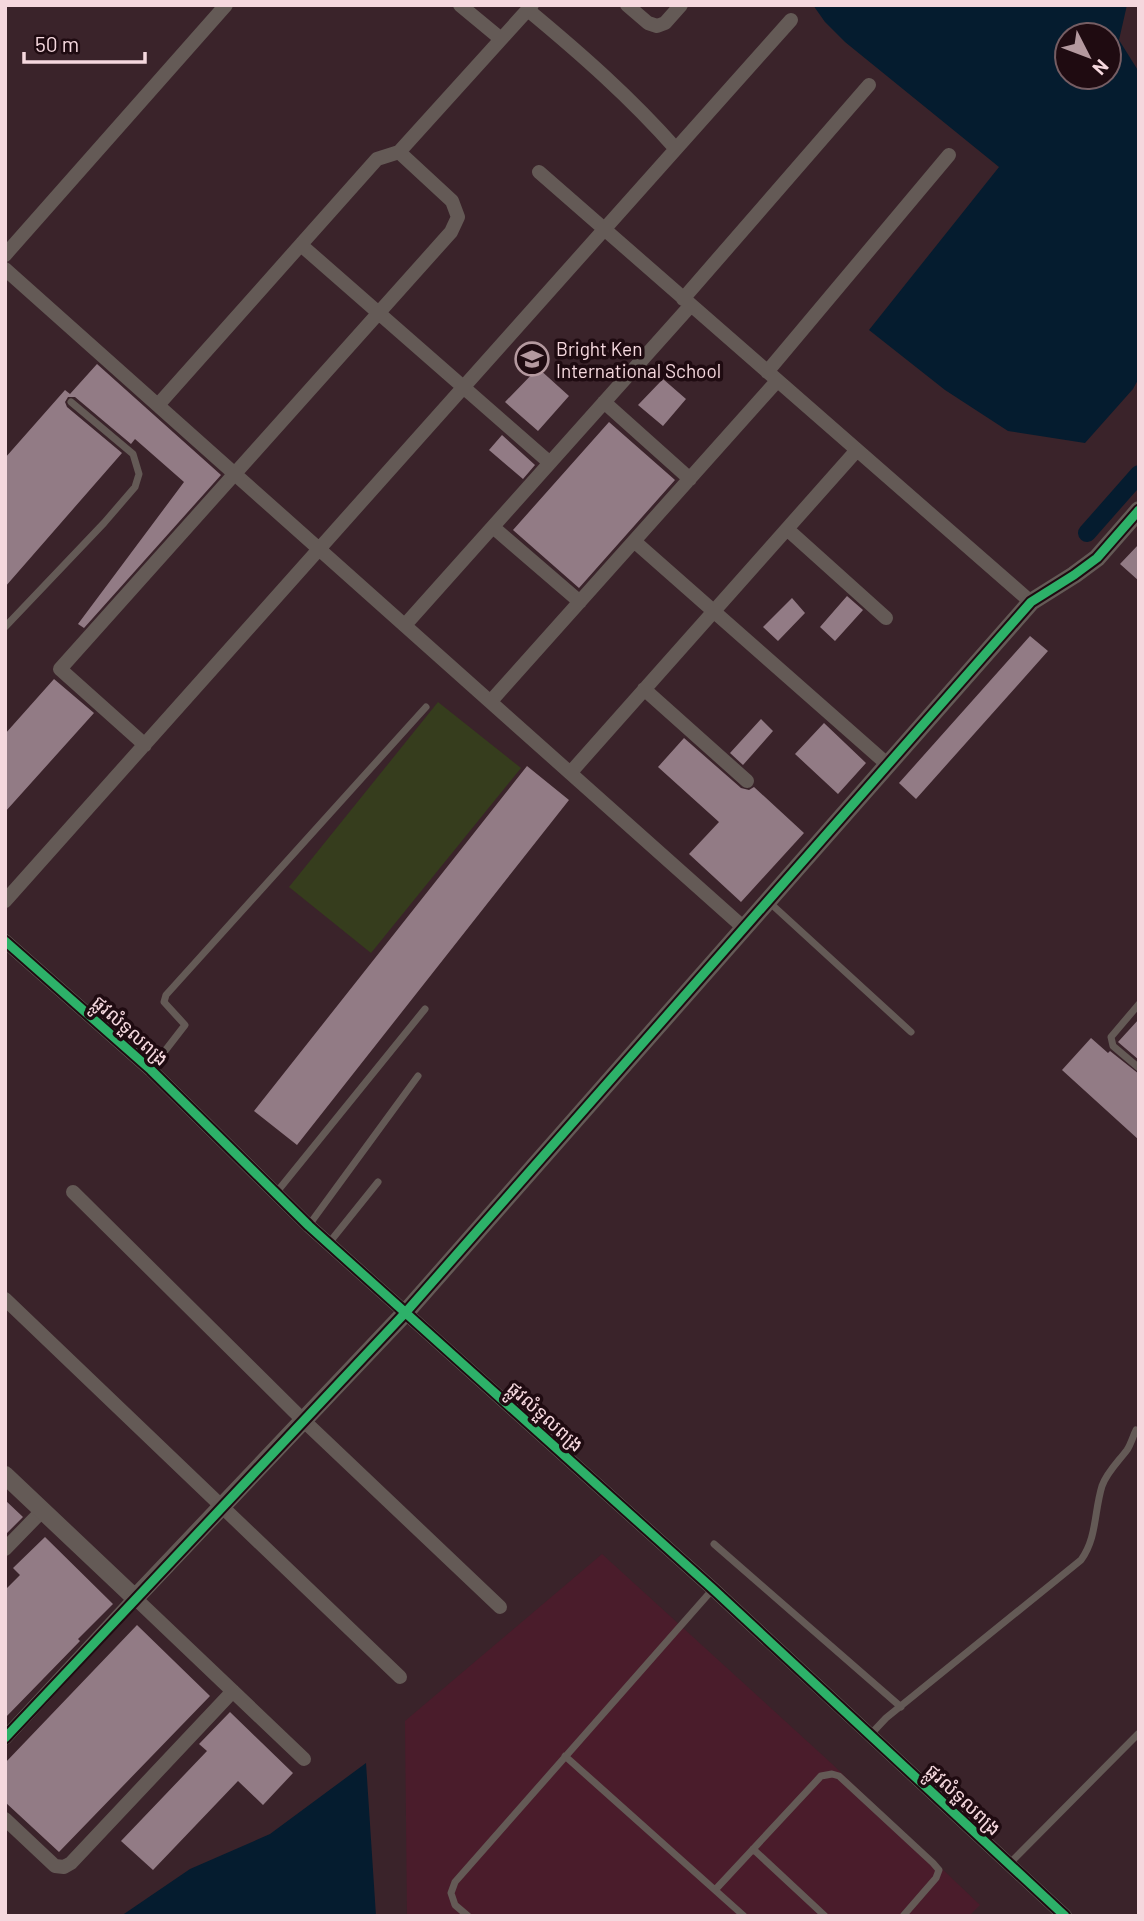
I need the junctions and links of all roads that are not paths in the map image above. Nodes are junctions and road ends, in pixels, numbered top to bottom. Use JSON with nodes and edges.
{"nodes":[{"id":1,"x":226,"y":5,"type":"edge"},
{"id":2,"x":460,"y":5,"type":"edge"},
{"id":3,"x":626,"y":5,"type":"edge"},
{"id":4,"x":681,"y":5,"type":"edge"},
{"id":5,"x":531,"y":7,"type":"edge"},
{"id":6,"x":791,"y":20,"type":"dead end"},
{"id":7,"x":501,"y":39,"type":"junction"},
{"id":8,"x":869,"y":85,"type":"dead end"},
{"id":9,"x":676,"y":149,"type":"junction"},
{"id":10,"x":399,"y":152,"type":"junction"},
{"id":11,"x":949,"y":155,"type":"dead end"},
{"id":12,"x":539,"y":172,"type":"dead end"},
{"id":13,"x":604,"y":229,"type":"junction"},
{"id":14,"x":301,"y":245,"type":"junction"},
{"id":15,"x":5,"y":255,"type":"edge"},
{"id":16,"x":5,"y":269,"type":"edge"},
{"id":17,"x":687,"y":302,"type":"junction"},
{"id":18,"x":379,"y":313,"type":"junction"},
{"id":19,"x":772,"y":376,"type":"junction"},
{"id":20,"x":464,"y":387,"type":"junction"},
{"id":21,"x":71,"y":402,"type":"dead end"},
{"id":22,"x":604,"y":402,"type":"junction"},
{"id":23,"x":158,"y":405,"type":"junction"},
{"id":24,"x":857,"y":450,"type":"junction"},
{"id":25,"x":550,"y":463,"type":"junction"},
{"id":26,"x":235,"y":473,"type":"junction"},
{"id":27,"x":690,"y":479,"type":"junction"},
{"id":28,"x":1139,"y":510,"type":"edge"},
{"id":29,"x":493,"y":527,"type":"junction"},
{"id":30,"x":787,"y":528,"type":"junction"},
{"id":31,"x":634,"y":541,"type":"junction"},
{"id":32,"x":320,"y":549,"type":"junction"},
{"id":33,"x":580,"y":602,"type":"junction"},
{"id":34,"x":1031,"y":602,"type":"junction"},
{"id":35,"x":713,"y":611,"type":"junction"},
{"id":36,"x":886,"y":618,"type":"dead end"},
{"id":37,"x":405,"y":625,"type":"junction"},
{"id":38,"x":5,"y":627,"type":"edge"},
{"id":39,"x":644,"y":689,"type":"junction"},
{"id":40,"x":491,"y":701,"type":"junction"},
{"id":41,"x":426,"y":707,"type":"dead end"},
{"id":42,"x":145,"y":745,"type":"junction"},
{"id":43,"x":887,"y":765,"type":"junction"},
{"id":44,"x":570,"y":772,"type":"junction"},
{"id":45,"x":747,"y":781,"type":"dead end"},
{"id":46,"x":5,"y":901,"type":"edge"},
{"id":47,"x":767,"y":901,"type":"junction"},
{"id":48,"x":744,"y":928,"type":"junction"},
{"id":49,"x":5,"y":941,"type":"edge"},
{"id":50,"x":1139,"y":1004,"type":"edge"},
{"id":51,"x":425,"y":1009,"type":"dead end"},
{"id":52,"x":911,"y":1032,"type":"dead end"},
{"id":53,"x":1139,"y":1068,"type":"edge"},
{"id":54,"x":151,"y":1070,"type":"junction"},
{"id":55,"x":418,"y":1076,"type":"dead end"},
{"id":56,"x":378,"y":1182,"type":"dead end"},
{"id":57,"x":73,"y":1192,"type":"dead end"},
{"id":58,"x":276,"y":1192,"type":"junction"},
{"id":59,"x":309,"y":1226,"type":"junction"},
{"id":60,"x":328,"y":1243,"type":"junction"},
{"id":61,"x":5,"y":1299,"type":"edge"},
{"id":62,"x":405,"y":1312,"type":"junction"},
{"id":63,"x":303,"y":1420,"type":"junction"},
{"id":64,"x":1136,"y":1430,"type":"dead end"},
{"id":65,"x":5,"y":1475,"type":"edge"},
{"id":66,"x":222,"y":1506,"type":"junction"},
{"id":67,"x":42,"y":1511,"type":"junction"},
{"id":68,"x":714,"y":1544,"type":"dead end"},
{"id":69,"x":5,"y":1549,"type":"edge"},
{"id":70,"x":713,"y":1589,"type":"junction"},
{"id":71,"x":135,"y":1598,"type":"junction"},
{"id":72,"x":500,"y":1606,"type":"dead end"},
{"id":73,"x":400,"y":1677,"type":"dead end"},
{"id":74,"x":233,"y":1691,"type":"junction"},
{"id":75,"x":901,"y":1707,"type":"junction"},
{"id":76,"x":1138,"y":1734,"type":"edge"},
{"id":77,"x":870,"y":1735,"type":"junction"},
{"id":78,"x":5,"y":1738,"type":"edge"},
{"id":79,"x":565,"y":1756,"type":"junction"},
{"id":80,"x":304,"y":1759,"type":"dead end"},
{"id":81,"x":5,"y":1819,"type":"edge"},
{"id":82,"x":753,"y":1849,"type":"junction"},
{"id":83,"x":1009,"y":1864,"type":"junction"},
{"id":84,"x":715,"y":1890,"type":"junction"},
{"id":85,"x":468,"y":1916,"type":"edge"},
{"id":86,"x":744,"y":1916,"type":"edge"},
{"id":87,"x":825,"y":1916,"type":"edge"},
{"id":88,"x":903,"y":1916,"type":"edge"},
{"id":89,"x":1065,"y":1916,"type":"edge"}],
"edges":[{"from":1,"to":15,"type":"street"},
{"from":2,"to":7,"type":"street"},
{"from":3,"to":4,"type":"street"},
{"from":5,"to":7,"type":"street"},
{"from":5,"to":9,"type":"street"},
{"from":6,"to":9,"type":"street"},
{"from":7,"to":10,"type":"street"},
{"from":8,"to":17,"type":"street"},
{"from":9,"to":13,"type":"street"},
{"from":10,"to":14,"type":"street"},
{"from":10,"to":18,"type":"street"},
{"from":11,"to":19,"type":"street"},
{"from":12,"to":13,"type":"street"},
{"from":13,"to":17,"type":"street"},
{"from":13,"to":20,"type":"street"},
{"from":14,"to":18,"type":"street"},
{"from":14,"to":23,"type":"street"},
{"from":16,"to":23,"type":"street"},
{"from":17,"to":19,"type":"street"},
{"from":17,"to":22,"type":"street"},
{"from":18,"to":20,"type":"street"},
{"from":18,"to":26,"type":"street"},
{"from":19,"to":24,"type":"street"},
{"from":19,"to":27,"type":"street"},
{"from":20,"to":25,"type":"street"},
{"from":20,"to":32,"type":"street"},
{"from":21,"to":38,"type":"lane"},
{"from":22,"to":25,"type":"street"},
{"from":22,"to":27,"type":"street"},
{"from":23,"to":26,"type":"street"},
{"from":24,"to":30,"type":"street"},
{"from":24,"to":34,"type":"street"},
{"from":25,"to":29,"type":"street"},
{"from":26,"to":32,"type":"street"},
{"from":26,"to":42,"type":"street"},
{"from":27,"to":31,"type":"street"},
{"from":28,"to":34,"type":"street"},
{"from":29,"to":33,"type":"street"},
{"from":29,"to":37,"type":"street"},
{"from":30,"to":35,"type":"street"},
{"from":30,"to":36,"type":"street"},
{"from":31,"to":33,"type":"street"},
{"from":31,"to":35,"type":"street"},
{"from":32,"to":37,"type":"street"},
{"from":32,"to":42,"type":"street"},
{"from":33,"to":40,"type":"street"},
{"from":34,"to":43,"type":"street"},
{"from":35,"to":39,"type":"street"},
{"from":35,"to":43,"type":"street"},
{"from":37,"to":40,"type":"street"},
{"from":39,"to":44,"type":"street"},
{"from":39,"to":45,"type":"street"},
{"from":40,"to":44,"type":"street"},
{"from":41,"to":54,"type":"lane"},
{"from":42,"to":46,"type":"street"},
{"from":43,"to":47,"type":"street"},
{"from":44,"to":48,"type":"street"},
{"from":47,"to":48,"type":"street"},
{"from":47,"to":52,"type":"lane"},
{"from":48,"to":62,"type":"street"},
{"from":49,"to":54,"type":"street","name":"ផ្លូវលំទួលពង្រ"},
{"from":50,"to":53,"type":"lane"},
{"from":51,"to":58,"type":"lane"},
{"from":54,"to":58,"type":"street","name":"ផ្លូវលំទួលពង្រ"},
{"from":55,"to":59,"type":"lane"},
{"from":56,"to":60,"type":"lane"},
{"from":57,"to":63,"type":"street"},
{"from":58,"to":59,"type":"street","name":"ផ្លូវលំទួលពង្រ"},
{"from":59,"to":60,"type":"street","name":"ផ្លូវលំទួលពង្រ"},
{"from":60,"to":62,"type":"street","name":"ផ្លូវលំទួលពង្រ"},
{"from":61,"to":66,"type":"street"},
{"from":62,"to":63,"type":"street"},
{"from":62,"to":70,"type":"street","name":"ផ្លូវលំទួលពង្រ"},
{"from":63,"to":66,"type":"street"},
{"from":63,"to":72,"type":"street"},
{"from":64,"to":75,"type":"lane"},
{"from":65,"to":67,"type":"street"},
{"from":66,"to":71,"type":"street"},
{"from":66,"to":73,"type":"street"},
{"from":67,"to":69,"type":"street"},
{"from":67,"to":71,"type":"street"},
{"from":68,"to":75,"type":"lane"},
{"from":70,"to":77,"type":"street","name":"ផ្លូវលំទួលពង្រ"},
{"from":70,"to":79,"type":"lane"},
{"from":71,"to":74,"type":"street"},
{"from":71,"to":78,"type":"street"},
{"from":74,"to":80,"type":"street"},
{"from":74,"to":81,"type":"street"},
{"from":75,"to":77,"type":"lane"},
{"from":76,"to":83,"type":"lane"},
{"from":77,"to":83,"type":"street","name":"ផ្លូវលំទួលពង្រ"},
{"from":79,"to":84,"type":"lane"},
{"from":79,"to":85,"type":"lane"},
{"from":82,"to":84,"type":"lane"},
{"from":82,"to":87,"type":"lane"},
{"from":82,"to":88,"type":"lane"},
{"from":83,"to":89,"type":"street","name":"ផ្លូវលំទួលពង្រ"},
{"from":84,"to":86,"type":"lane"}]}
